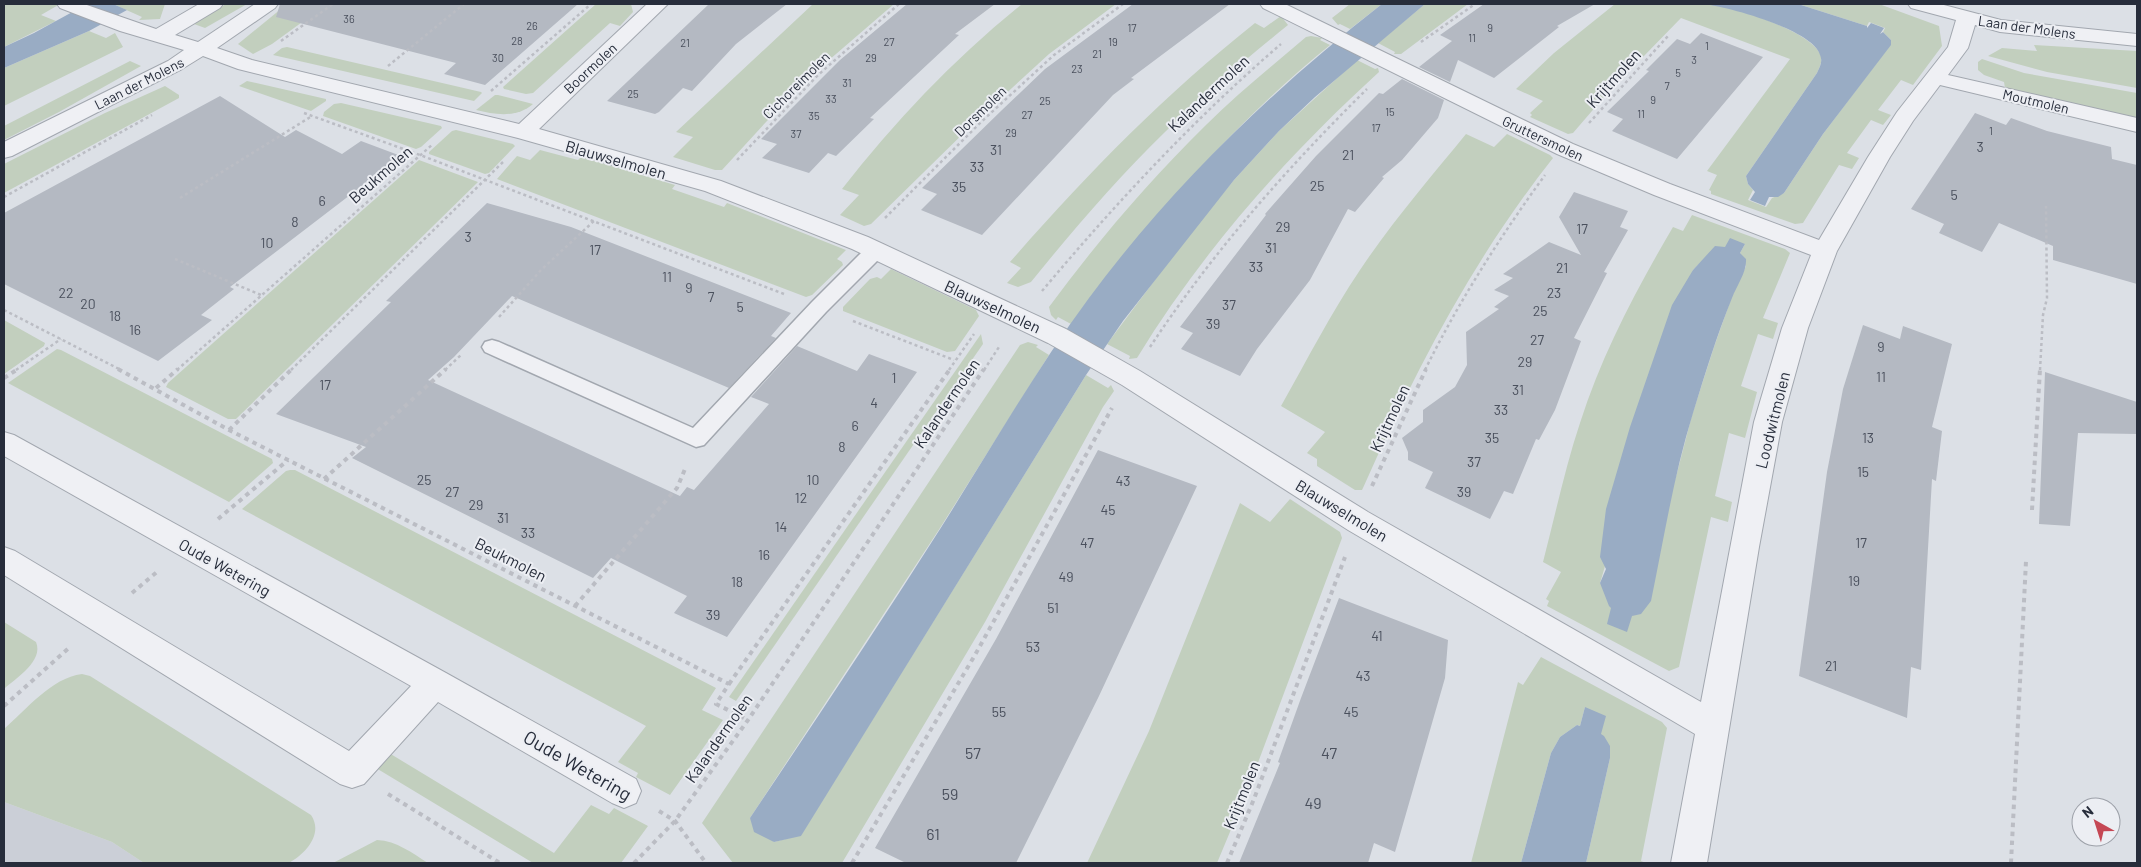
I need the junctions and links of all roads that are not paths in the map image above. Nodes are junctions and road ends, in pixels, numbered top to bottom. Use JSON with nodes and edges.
{"nodes":[{"id":1,"x":67,"y":4,"type":"edge"},
{"id":2,"x":213,"y":4,"type":"edge"},
{"id":3,"x":268,"y":4,"type":"edge"},
{"id":4,"x":658,"y":4,"type":"edge"},
{"id":5,"x":1270,"y":4,"type":"edge"},
{"id":6,"x":1918,"y":4,"type":"edge"},
{"id":7,"x":1968,"y":18,"type":"junction"},
{"id":8,"x":158,"y":36,"type":"junction"},
{"id":9,"x":2137,"y":40,"type":"edge"},
{"id":10,"x":202,"y":49,"type":"junction"},
{"id":11,"x":1935,"y":78,"type":"junction"},
{"id":12,"x":2137,"y":125,"type":"edge"},
{"id":13,"x":523,"y":132,"type":"junction"},
{"id":14,"x":4,"y":151,"type":"edge"},
{"id":15,"x":868,"y":247,"type":"junction"},
{"id":16,"x":1825,"y":251,"type":"junction"},
{"id":17,"x":492,"y":346,"type":"dead end"},
{"id":18,"x":7,"y":450,"type":"edge"},
{"id":19,"x":4,"y":560,"type":"edge"},
{"id":20,"x":435,"y":683,"type":"junction"},
{"id":21,"x":1712,"y":726,"type":"junction"},
{"id":22,"x":624,"y":791,"type":"road end"},
{"id":23,"x":1689,"y":863,"type":"edge"}],
"edges":[{"from":1,"to":8,"type":"street","name":"Blauwselmolen"},
{"from":2,"to":8,"type":"street"},
{"from":3,"to":10,"type":"street","name":"Laan der Molens"},
{"from":4,"to":13,"type":"street","name":"Boormolen"},
{"from":5,"to":16,"type":"street","name":"Gruttersmolen"},
{"from":6,"to":7,"type":"street","name":"Laan der Molens"},
{"from":7,"to":9,"type":"street","name":"Laan der Molens"},
{"from":7,"to":11,"type":"street","name":"Loodwitmolen"},
{"from":8,"to":10,"type":"street","name":"Blauwselmolen"},
{"from":10,"to":13,"type":"street","name":"Blauwselmolen"},
{"from":10,"to":14,"type":"street","name":"Laan der Molens"},
{"from":11,"to":12,"type":"street","name":"Moutmolen"},
{"from":11,"to":16,"type":"street","name":"Loodwitmolen"},
{"from":13,"to":15,"type":"street","name":"Blauwselmolen"},
{"from":15,"to":17,"type":"lane"},
{"from":15,"to":21,"type":"street","name":"Blauwselmolen"},
{"from":16,"to":21,"type":"street","name":"Loodwitmolen"},
{"from":18,"to":20,"type":"street","name":"Oude Wetering"},
{"from":19,"to":20,"type":"street"},
{"from":20,"to":22,"type":"street","name":"Oude Wetering"},
{"from":21,"to":23,"type":"street","name":"Loodwitmolen"}]}
